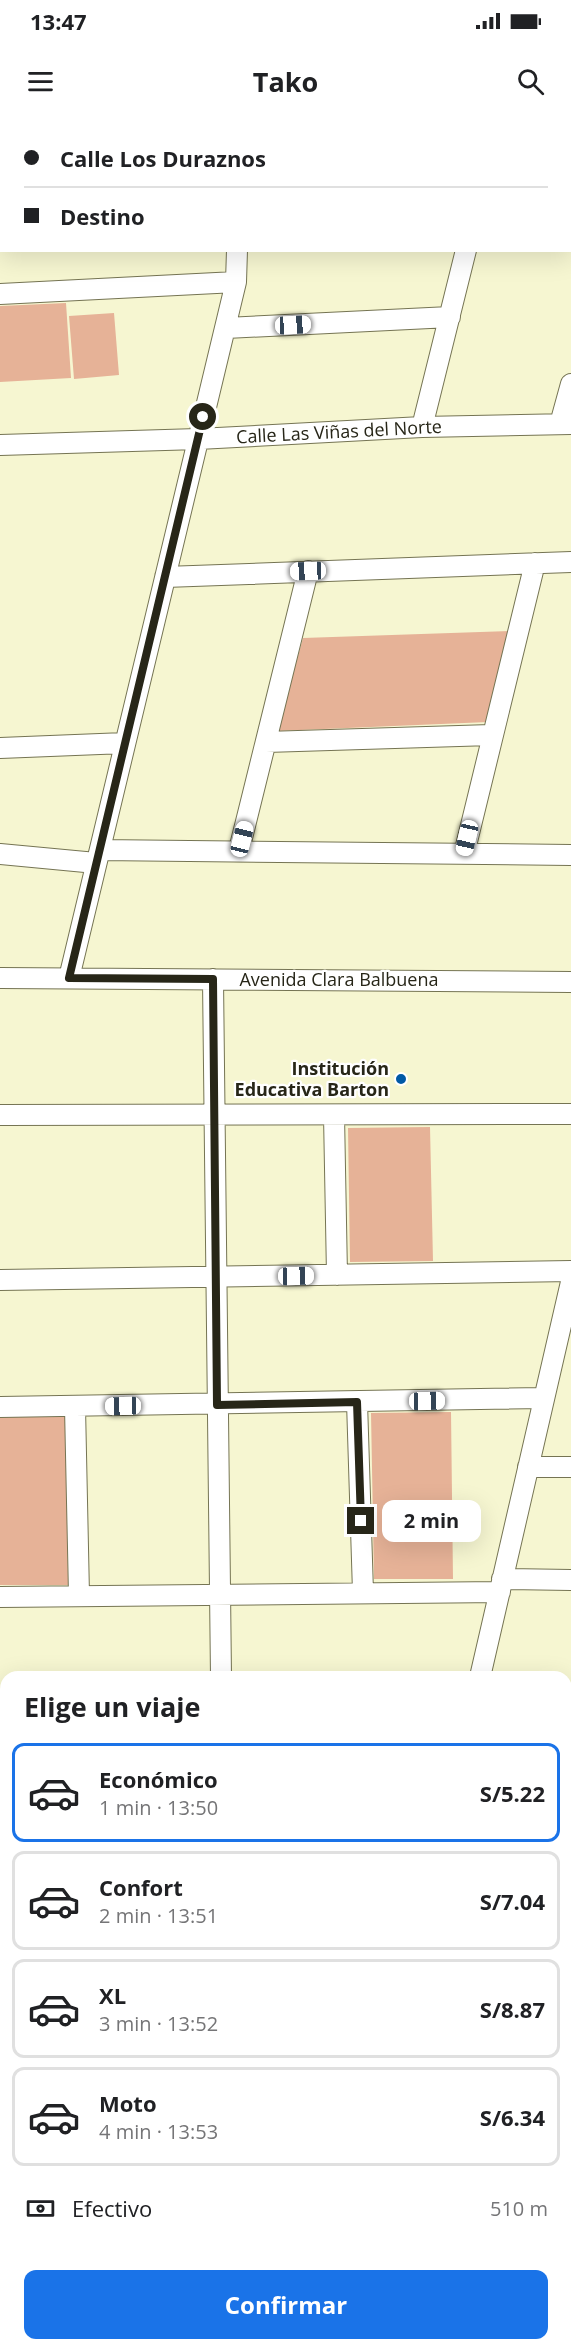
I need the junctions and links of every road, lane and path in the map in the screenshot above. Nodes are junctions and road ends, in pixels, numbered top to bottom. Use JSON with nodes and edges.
{"nodes":[{"id":1,"x":237,"y":252,"type":"edge"},
{"id":2,"x":466,"y":252,"type":"edge"},
{"id":3,"x":236,"y":282,"type":"junction"},
{"id":4,"x":0,"y":294,"type":"edge"},
{"id":5,"x":450,"y":317,"type":"junction"},
{"id":6,"x":226,"y":328,"type":"junction"},
{"id":7,"x":571,"y":384,"type":"edge"},
{"id":8,"x":565,"y":424,"type":"edge"},
{"id":9,"x":422,"y":427,"type":"junction"},
{"id":10,"x":198,"y":439,"type":"junction"},
{"id":11,"x":0,"y":445,"type":"edge"},
{"id":12,"x":571,"y":562,"type":"edge"},
{"id":13,"x":536,"y":563,"type":"junction"},
{"id":14,"x":308,"y":571,"type":"junction"},
{"id":15,"x":165,"y":577,"type":"junction"},
{"id":16,"x":491,"y":735,"type":"junction"},
{"id":17,"x":266,"y":742,"type":"junction"},
{"id":18,"x":125,"y":743,"type":"junction"},
{"id":19,"x":0,"y":748,"type":"edge"},
{"id":20,"x":239,"y":850,"type":"junction"},
{"id":21,"x":0,"y":854,"type":"edge"},
{"id":22,"x":464,"y":854,"type":"junction"},
{"id":23,"x":571,"y":855,"type":"edge"},
{"id":24,"x":98,"y":856,"type":"junction"},
{"id":25,"x":0,"y":978,"type":"edge"},
{"id":26,"x":69,"y":978,"type":"junction"},
{"id":27,"x":213,"y":979,"type":"junction"},
{"id":28,"x":571,"y":982,"type":"edge"},
{"id":29,"x":571,"y":1114,"type":"edge"},
{"id":30,"x":0,"y":1115,"type":"edge"},
{"id":31,"x":214,"y":1115,"type":"junction"},
{"id":32,"x":334,"y":1115,"type":"junction"},
{"id":33,"x":571,"y":1271,"type":"edge"},
{"id":34,"x":337,"y":1275,"type":"junction"},
{"id":35,"x":215,"y":1277,"type":"junction"},
{"id":36,"x":0,"y":1280,"type":"edge"},
{"id":37,"x":571,"y":1282,"type":"edge"},
{"id":38,"x":564,"y":1339,"type":"edge"},
{"id":39,"x":544,"y":1398,"type":"junction"},
{"id":40,"x":357,"y":1402,"type":"junction"},
{"id":41,"x":217,"y":1405,"type":"junction"},
{"id":42,"x":0,"y":1407,"type":"edge"},
{"id":43,"x":75,"y":1407,"type":"junction"},
{"id":44,"x":528,"y":1467,"type":"junction"},
{"id":45,"x":571,"y":1467,"type":"edge"},
{"id":46,"x":571,"y":1580,"type":"edge"},
{"id":47,"x":501,"y":1585,"type":"junction"},
{"id":48,"x":363,"y":1592,"type":"junction"},
{"id":49,"x":220,"y":1593,"type":"junction"},
{"id":50,"x":79,"y":1595,"type":"junction"},
{"id":51,"x":0,"y":1597,"type":"edge"},
{"id":52,"x":221,"y":1671,"type":"edge"},
{"id":53,"x":481,"y":1671,"type":"edge"}],
"edges":[{"from":1,"to":3,"type":"street"},
{"from":2,"to":5,"type":"street"},
{"from":3,"to":4,"type":"street"},
{"from":3,"to":6,"type":"street"},
{"from":5,"to":6,"type":"street"},
{"from":5,"to":9,"type":"street"},
{"from":6,"to":10,"type":"street"},
{"from":7,"to":8,"type":"street"},
{"from":8,"to":9,"type":"street","name":"Calle Las Viñas del Norte"},
{"from":9,"to":10,"type":"street","name":"Calle Las Viñas del Norte"},
{"from":10,"to":11,"type":"street","name":"Calle Las Viñas del Norte"},
{"from":10,"to":15,"type":"street"},
{"from":12,"to":13,"type":"street"},
{"from":13,"to":14,"type":"street"},
{"from":13,"to":16,"type":"street"},
{"from":14,"to":15,"type":"street"},
{"from":14,"to":17,"type":"street"},
{"from":15,"to":18,"type":"street"},
{"from":16,"to":17,"type":"street"},
{"from":16,"to":22,"type":"street"},
{"from":17,"to":20,"type":"street"},
{"from":18,"to":19,"type":"street"},
{"from":18,"to":24,"type":"street"},
{"from":20,"to":22,"type":"street"},
{"from":20,"to":24,"type":"street"},
{"from":21,"to":24,"type":"street"},
{"from":22,"to":23,"type":"street"},
{"from":24,"to":26,"type":"street"},
{"from":25,"to":26,"type":"street","name":"Avenida Clara Balbuena"},
{"from":26,"to":27,"type":"street","name":"Avenida Clara Balbuena"},
{"from":27,"to":28,"type":"street","name":"Avenida Clara Balbuena"},
{"from":27,"to":31,"type":"street"},
{"from":29,"to":32,"type":"street"},
{"from":30,"to":31,"type":"street"},
{"from":31,"to":32,"type":"street"},
{"from":31,"to":35,"type":"street"},
{"from":32,"to":34,"type":"street"},
{"from":33,"to":34,"type":"street"},
{"from":34,"to":35,"type":"street"},
{"from":35,"to":36,"type":"street"},
{"from":35,"to":41,"type":"street"},
{"from":37,"to":38,"type":"street"},
{"from":38,"to":39,"type":"street"},
{"from":39,"to":40,"type":"street"},
{"from":39,"to":44,"type":"street"},
{"from":40,"to":41,"type":"street"},
{"from":40,"to":48,"type":"street"},
{"from":41,"to":43,"type":"street"},
{"from":41,"to":49,"type":"street"},
{"from":42,"to":43,"type":"street"},
{"from":43,"to":50,"type":"street"},
{"from":44,"to":45,"type":"street"},
{"from":44,"to":47,"type":"street"},
{"from":46,"to":47,"type":"street"},
{"from":47,"to":48,"type":"street"},
{"from":47,"to":53,"type":"street"},
{"from":48,"to":49,"type":"street"},
{"from":49,"to":50,"type":"street"},
{"from":49,"to":52,"type":"street"},
{"from":50,"to":51,"type":"street"}]}
